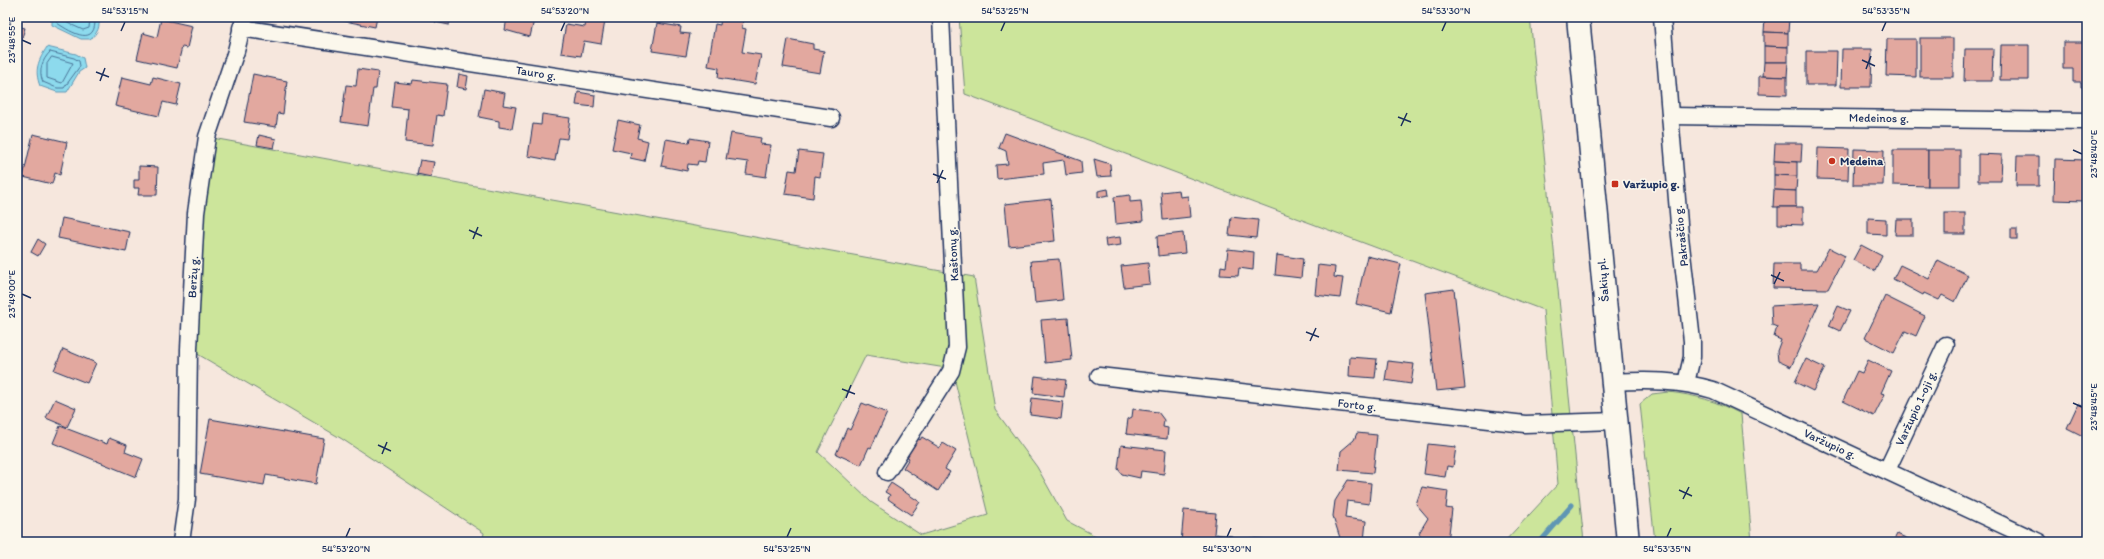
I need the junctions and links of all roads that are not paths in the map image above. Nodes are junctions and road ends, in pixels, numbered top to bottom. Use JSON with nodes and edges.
{"nodes":[{"id":1,"x":941,"y":17,"type":"edge"},
{"id":2,"x":1578,"y":17,"type":"edge"},
{"id":3,"x":1662,"y":17,"type":"edge"},
{"id":4,"x":243,"y":22,"type":"edge"},
{"id":5,"x":1670,"y":116,"type":"junction"},
{"id":6,"x":830,"y":118,"type":"dead end"},
{"id":7,"x":2087,"y":120,"type":"edge"},
{"id":8,"x":1946,"y":346,"type":"dead end"},
{"id":9,"x":1099,"y":376,"type":"dead end"},
{"id":10,"x":1612,"y":382,"type":"junction"},
{"id":11,"x":1686,"y":383,"type":"junction"},
{"id":12,"x":1616,"y":421,"type":"junction"},
{"id":13,"x":1887,"y":470,"type":"junction"},
{"id":14,"x":887,"y":472,"type":"dead end"},
{"id":15,"x":181,"y":542,"type":"edge"},
{"id":16,"x":1628,"y":542,"type":"edge"},
{"id":17,"x":2039,"y":542,"type":"edge"}],
"edges":[{"from":1,"to":14,"type":"street","name":"Kaštonų g."},
{"from":2,"to":10,"type":"main road","name":"Šakių pl."},
{"from":3,"to":5,"type":"street","name":"Pakraščio g."},
{"from":4,"to":6,"type":"street","name":"Tauro g."},
{"from":4,"to":15,"type":"street","name":"Beržų g."},
{"from":5,"to":7,"type":"street","name":"Medeinos g."},
{"from":5,"to":11,"type":"street","name":"Pakraščio g."},
{"from":8,"to":13,"type":"street","name":"Varžupio 1-oji g."},
{"from":9,"to":12,"type":"street","name":"Forto g."},
{"from":10,"to":11,"type":"street","name":"Varžupio g."},
{"from":10,"to":12,"type":"main road","name":"Šakių pl."},
{"from":11,"to":13,"type":"street","name":"Varžupio g."},
{"from":12,"to":16,"type":"main road","name":"Šakių pl."},
{"from":13,"to":17,"type":"street","name":"Varžupio g."}]}
